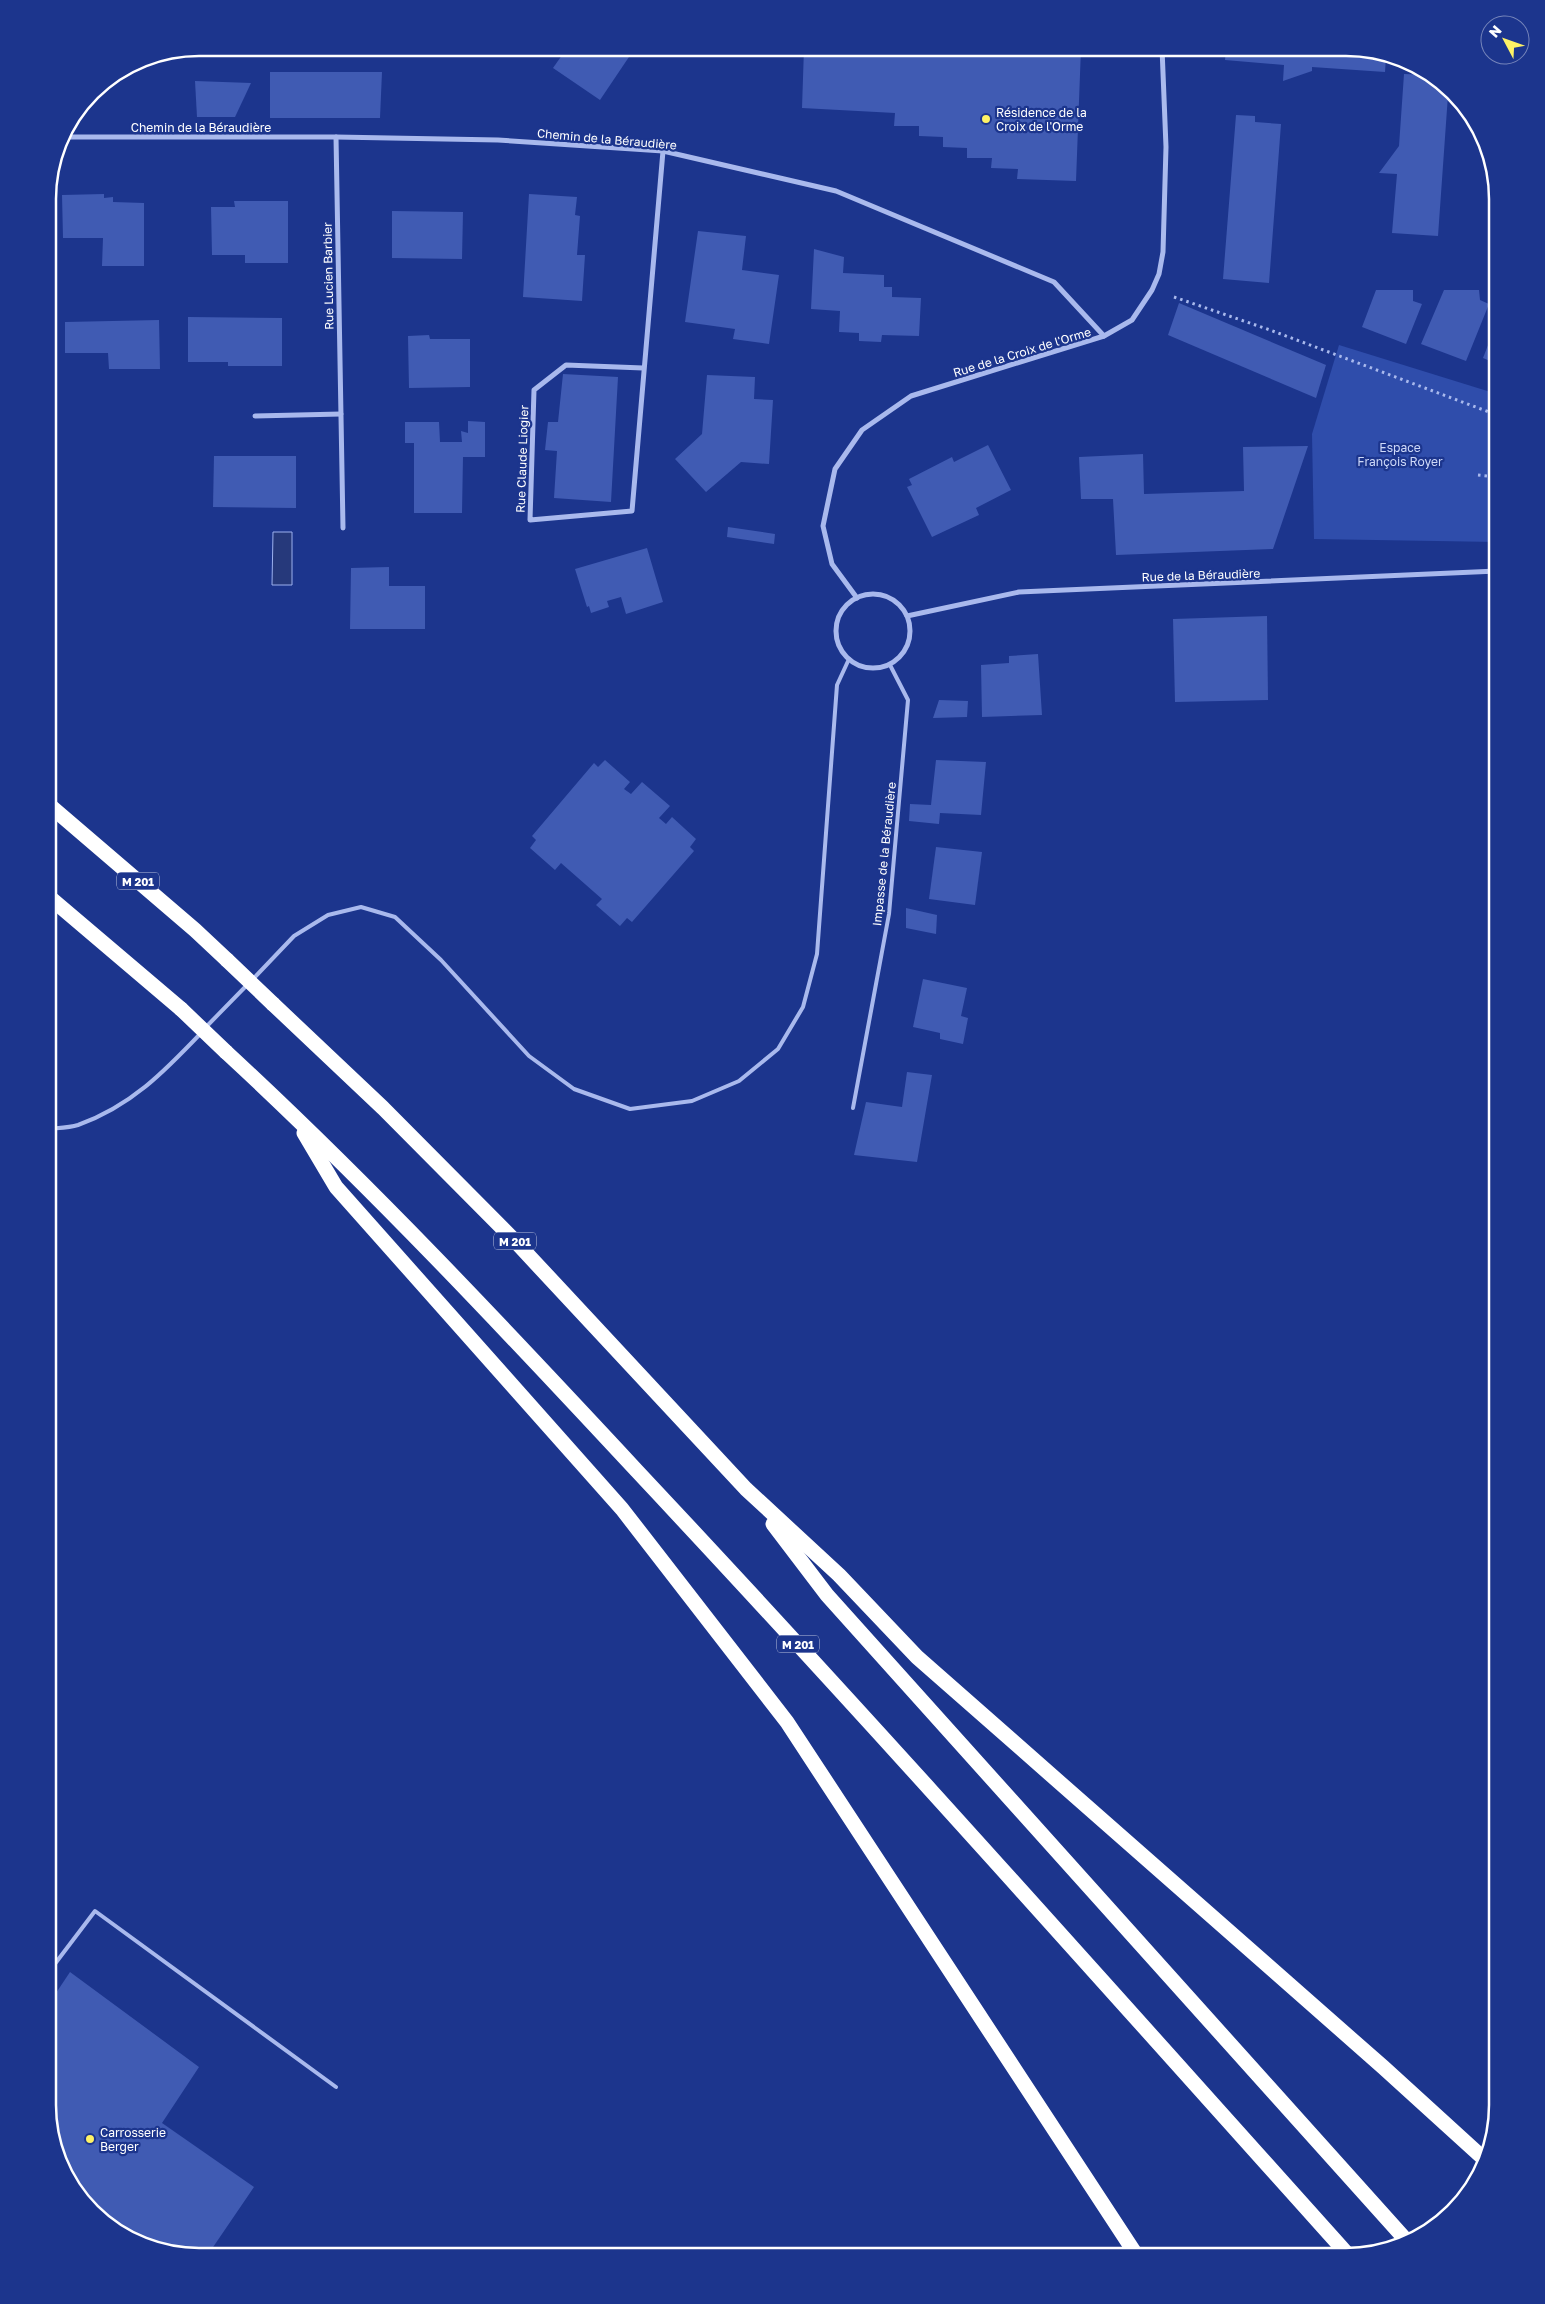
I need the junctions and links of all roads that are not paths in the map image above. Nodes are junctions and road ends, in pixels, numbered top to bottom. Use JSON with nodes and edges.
{"nodes":[{"id":1,"x":1162,"y":57,"type":"edge"},
{"id":2,"x":336,"y":137,"type":"junction"},
{"id":3,"x":70,"y":138,"type":"edge"},
{"id":4,"x":663,"y":152,"type":"junction"},
{"id":5,"x":1104,"y":336,"type":"junction"},
{"id":6,"x":643,"y":368,"type":"junction"},
{"id":7,"x":341,"y":414,"type":"junction"},
{"id":8,"x":255,"y":416,"type":"dead end"},
{"id":9,"x":342,"y":528,"type":"dead end"},
{"id":10,"x":1489,"y":571,"type":"edge"},
{"id":11,"x":858,"y":598,"type":"junction"},
{"id":12,"x":907,"y":616,"type":"junction"},
{"id":13,"x":849,"y":659,"type":"junction"},
{"id":14,"x":890,"y":664,"type":"junction"},
{"id":15,"x":57,"y":812,"type":"edge"},
{"id":16,"x":57,"y":903,"type":"edge"},
{"id":17,"x":853,"y":1108,"type":"dead end"},
{"id":18,"x":292,"y":1112,"type":"junction"},
{"id":19,"x":57,"y":1128,"type":"edge"},
{"id":20,"x":746,"y":1489,"type":"junction"},
{"id":21,"x":56,"y":1962,"type":"edge"},
{"id":22,"x":336,"y":2088,"type":"dead end"},
{"id":23,"x":1479,"y":2155,"type":"edge"},
{"id":24,"x":1402,"y":2236,"type":"edge"},
{"id":25,"x":1132,"y":2248,"type":"edge"},
{"id":26,"x":1341,"y":2248,"type":"edge"}],
"edges":[{"from":1,"to":5,"type":"street","name":"Rue de la Croix de l'Orme"},
{"from":2,"to":3,"type":"street","name":"Chemin de la Béraudière"},
{"from":2,"to":4,"type":"street","name":"Chemin de la Béraudière"},
{"from":2,"to":7,"type":"street","name":"Rue Lucien Barbier"},
{"from":4,"to":5,"type":"street","name":"Chemin de la Béraudière"},
{"from":4,"to":6,"type":"street","name":"Rue Claude Liogier"},
{"from":5,"to":11,"type":"street","name":"Rue de la Croix de l'Orme"},
{"from":6,"to":6,"type":"street","name":"Rue Claude Liogier"},
{"from":7,"to":8,"type":"street"},
{"from":7,"to":9,"type":"street","name":"Rue Lucien Barbier"},
{"from":10,"to":12,"type":"street","name":"Rue de la Béraudière"},
{"from":11,"to":12,"type":"street"},
{"from":11,"to":13,"type":"street"},
{"from":12,"to":14,"type":"street"},
{"from":13,"to":14,"type":"street"},
{"from":13,"to":19,"type":"lane"},
{"from":14,"to":17,"type":"lane","name":"Impasse de la Béraudière"},
{"from":15,"to":20,"type":"highway","number":"M 201","bridge":true},
{"from":16,"to":18,"type":"highway","number":"M 201","bridge":true},
{"from":18,"to":25,"type":"highway"},
{"from":18,"to":26,"type":"highway","number":"M 201"},
{"from":20,"to":23,"type":"highway"},
{"from":20,"to":24,"type":"highway","number":"M 201"},
{"from":21,"to":22,"type":"lane"}]}
